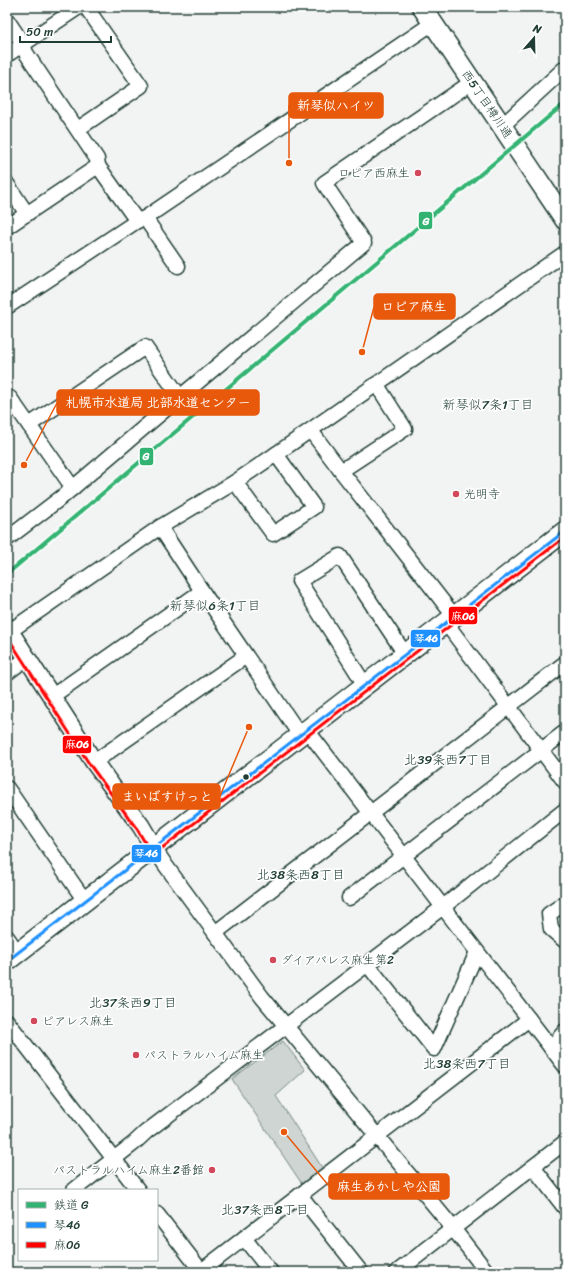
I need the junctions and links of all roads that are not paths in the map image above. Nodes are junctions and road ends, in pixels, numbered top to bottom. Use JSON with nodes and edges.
{"nodes":[{"id":1,"x":78,"y":7,"type":"edge"},
{"id":2,"x":86,"y":7,"type":"edge"},
{"id":3,"x":422,"y":7,"type":"edge"},
{"id":4,"x":7,"y":20,"type":"edge"},
{"id":5,"x":433,"y":23,"type":"junction"},
{"id":6,"x":23,"y":44,"type":"junction"},
{"id":7,"x":7,"y":55,"type":"edge"},
{"id":8,"x":565,"y":68,"type":"edge"},
{"id":9,"x":472,"y":82,"type":"junction"},
{"id":10,"x":502,"y":126,"type":"junction"},
{"id":11,"x":78,"y":129,"type":"junction"},
{"id":12,"x":98,"y":166,"type":"junction"},
{"id":13,"x":7,"y":184,"type":"edge"},
{"id":14,"x":27,"y":214,"type":"junction"},
{"id":15,"x":141,"y":220,"type":"junction"},
{"id":16,"x":565,"y":220,"type":"edge"},
{"id":17,"x":7,"y":226,"type":"edge"},
{"id":18,"x":565,"y":253,"type":"edge"},
{"id":19,"x":178,"y":266,"type":"dead end"},
{"id":20,"x":7,"y":307,"type":"edge"},
{"id":21,"x":377,"y":385,"type":"junction"},
{"id":22,"x":180,"y":396,"type":"junction"},
{"id":23,"x":10,"y":398,"type":"dead end"},
{"id":24,"x":29,"y":425,"type":"junction"},
{"id":25,"x":311,"y":431,"type":"junction"},
{"id":26,"x":276,"y":454,"type":"junction"},
{"id":27,"x":340,"y":471,"type":"junction"},
{"id":28,"x":235,"y":482,"type":"junction"},
{"id":29,"x":73,"y":488,"type":"junction"},
{"id":30,"x":160,"y":527,"type":"junction"},
{"id":31,"x":565,"y":531,"type":"edge"},
{"id":32,"x":7,"y":539,"type":"edge"},
{"id":33,"x":202,"y":592,"type":"junction"},
{"id":34,"x":450,"y":620,"type":"junction"},
{"id":35,"x":8,"y":629,"type":"edge"},
{"id":36,"x":405,"y":654,"type":"junction"},
{"id":37,"x":246,"y":656,"type":"junction"},
{"id":38,"x":26,"y":658,"type":"junction"},
{"id":39,"x":565,"y":663,"type":"edge"},
{"id":40,"x":7,"y":673,"type":"edge"},
{"id":41,"x":366,"y":685,"type":"junction"},
{"id":42,"x":51,"y":697,"type":"junction"},
{"id":43,"x":509,"y":707,"type":"junction"},
{"id":44,"x":304,"y":732,"type":"junction"},
{"id":45,"x":565,"y":732,"type":"edge"},
{"id":46,"x":541,"y":750,"type":"junction"},
{"id":47,"x":94,"y":762,"type":"junction"},
{"id":48,"x":565,"y":782,"type":"edge"},
{"id":49,"x":7,"y":788,"type":"edge"},
{"id":50,"x":565,"y":810,"type":"edge"},
{"id":51,"x":370,"y":812,"type":"junction"},
{"id":52,"x":154,"y":848,"type":"junction"},
{"id":53,"x":404,"y":856,"type":"junction"},
{"id":54,"x":349,"y":898,"type":"dead end"},
{"id":55,"x":85,"y":901,"type":"junction"},
{"id":56,"x":565,"y":902,"type":"edge"},
{"id":57,"x":443,"y":906,"type":"junction"},
{"id":58,"x":215,"y":933,"type":"junction"},
{"id":59,"x":7,"y":937,"type":"edge"},
{"id":60,"x":565,"y":941,"type":"edge"},
{"id":61,"x":477,"y":952,"type":"junction"},
{"id":62,"x":12,"y":957,"type":"edge"},
{"id":63,"x":368,"y":964,"type":"junction"},
{"id":64,"x":529,"y":1019,"type":"junction"},
{"id":65,"x":7,"y":1021,"type":"edge"},
{"id":66,"x":286,"y":1026,"type":"junction"},
{"id":67,"x":565,"y":1030,"type":"edge"},
{"id":68,"x":551,"y":1048,"type":"junction"},
{"id":69,"x":565,"y":1066,"type":"edge"},
{"id":70,"x":378,"y":1136,"type":"junction"},
{"id":71,"x":565,"y":1142,"type":"edge"},
{"id":72,"x":114,"y":1159,"type":"junction"},
{"id":73,"x":533,"y":1167,"type":"junction"},
{"id":74,"x":75,"y":1189,"type":"edge"},
{"id":75,"x":137,"y":1189,"type":"edge"},
{"id":76,"x":300,"y":1194,"type":"junction"},
{"id":77,"x":565,"y":1208,"type":"edge"},
{"id":78,"x":158,"y":1215,"type":"edge"},
{"id":79,"x":453,"y":1228,"type":"junction"},
{"id":80,"x":244,"y":1238,"type":"junction"},
{"id":81,"x":201,"y":1272,"type":"edge"},
{"id":82,"x":271,"y":1272,"type":"edge"},
{"id":83,"x":361,"y":1272,"type":"edge"},
{"id":84,"x":397,"y":1272,"type":"edge"},
{"id":85,"x":487,"y":1272,"type":"edge"}],
"edges":[{"from":1,"to":6,"type":"street"},
{"from":2,"to":11,"type":"street"},
{"from":3,"to":5,"type":"main road","name":"西5丁目樽川通"},
{"from":4,"to":6,"type":"street"},
{"from":5,"to":9,"type":"main road","name":"西5丁目樽川通"},
{"from":5,"to":15,"type":"street"},
{"from":6,"to":7,"type":"street"},
{"from":6,"to":11,"type":"street"},
{"from":8,"to":10,"type":"street"},
{"from":9,"to":10,"type":"main road","name":"西5丁目樽川通"},
{"from":9,"to":22,"type":"street"},
{"from":10,"to":16,"type":"main road","name":"西5丁目樽川通"},
{"from":11,"to":12,"type":"street"},
{"from":12,"to":14,"type":"street"},
{"from":12,"to":15,"type":"street"},
{"from":13,"to":14,"type":"street"},
{"from":14,"to":17,"type":"street"},
{"from":15,"to":19,"type":"street"},
{"from":15,"to":20,"type":"street"},
{"from":18,"to":21,"type":"street"},
{"from":21,"to":25,"type":"street"},
{"from":21,"to":27,"type":"street"},
{"from":22,"to":24,"type":"street"},
{"from":22,"to":29,"type":"street"},
{"from":23,"to":24,"type":"street"},
{"from":24,"to":29,"type":"street"},
{"from":25,"to":26,"type":"street"},
{"from":25,"to":27,"type":"street"},
{"from":26,"to":28,"type":"street"},
{"from":26,"to":28,"type":"street"},
{"from":27,"to":34,"type":"street"},
{"from":28,"to":30,"type":"street"},
{"from":29,"to":32,"type":"street"},
{"from":30,"to":33,"type":"street"},
{"from":30,"to":35,"type":"street"},
{"from":31,"to":34,"type":"main road"},
{"from":33,"to":37,"type":"street"},
{"from":33,"to":42,"type":"street"},
{"from":34,"to":36,"type":"main road"},
{"from":34,"to":43,"type":"street"},
{"from":35,"to":38,"type":"street"},
{"from":36,"to":41,"type":"main road"},
{"from":36,"to":41,"type":"street"},
{"from":37,"to":44,"type":"street"},
{"from":37,"to":47,"type":"street"},
{"from":38,"to":40,"type":"street"},
{"from":38,"to":42,"type":"street"},
{"from":39,"to":43,"type":"street"},
{"from":41,"to":44,"type":"main road"},
{"from":42,"to":47,"type":"street"},
{"from":43,"to":46,"type":"street"},
{"from":43,"to":51,"type":"street"},
{"from":44,"to":51,"type":"street"},
{"from":44,"to":52,"type":"main road"},
{"from":45,"to":46,"type":"street"},
{"from":46,"to":48,"type":"street"},
{"from":46,"to":53,"type":"street"},
{"from":47,"to":52,"type":"street"},
{"from":49,"to":55,"type":"street"},
{"from":50,"to":57,"type":"street"},
{"from":51,"to":53,"type":"street"},
{"from":51,"to":58,"type":"street"},
{"from":52,"to":55,"type":"main road"},
{"from":52,"to":58,"type":"street"},
{"from":53,"to":54,"type":"street"},
{"from":53,"to":57,"type":"street"},
{"from":55,"to":62,"type":"main road"},
{"from":56,"to":60,"type":"street"},
{"from":57,"to":61,"type":"street"},
{"from":57,"to":63,"type":"street"},
{"from":58,"to":66,"type":"street"},
{"from":59,"to":62,"type":"street"},
{"from":61,"to":63,"type":"street"},
{"from":61,"to":64,"type":"street"},
{"from":63,"to":66,"type":"street"},
{"from":64,"to":68,"type":"street"},
{"from":64,"to":70,"type":"street"},
{"from":65,"to":72,"type":"street"},
{"from":66,"to":70,"type":"street"},
{"from":66,"to":72,"type":"street"},
{"from":67,"to":68,"type":"street"},
{"from":68,"to":69,"type":"street"},
{"from":70,"to":76,"type":"street"},
{"from":70,"to":79,"type":"street"},
{"from":71,"to":73,"type":"street"},
{"from":72,"to":74,"type":"street"},
{"from":72,"to":75,"type":"street"},
{"from":73,"to":77,"type":"street"},
{"from":73,"to":79,"type":"street"},
{"from":76,"to":80,"type":"street"},
{"from":76,"to":83,"type":"street"},
{"from":78,"to":81,"type":"street"},
{"from":79,"to":84,"type":"street"},
{"from":79,"to":85,"type":"street"},
{"from":80,"to":81,"type":"street"},
{"from":80,"to":82,"type":"street"}]}
